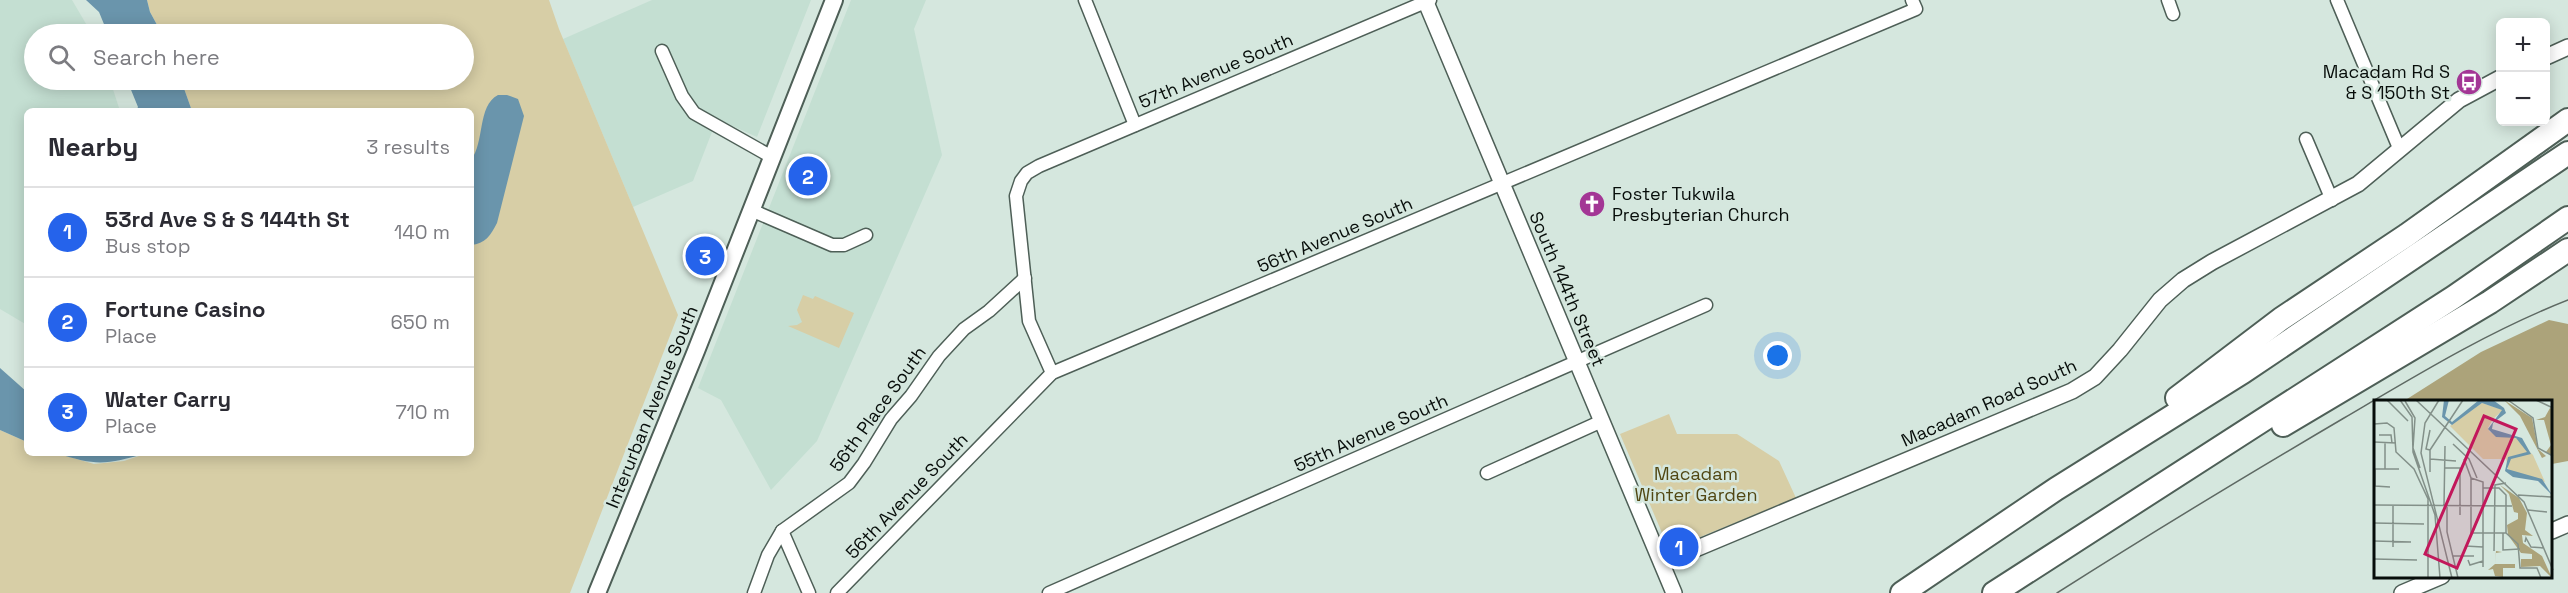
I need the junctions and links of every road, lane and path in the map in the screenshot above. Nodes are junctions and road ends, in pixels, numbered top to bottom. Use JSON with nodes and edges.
{"nodes":[{"id":1,"x":834,"y":0,"type":"edge"},
{"id":2,"x":1085,"y":0,"type":"edge"},
{"id":3,"x":2168,"y":0,"type":"edge"},
{"id":4,"x":2337,"y":0,"type":"edge"},
{"id":5,"x":1427,"y":1,"type":"edge"},
{"id":6,"x":1914,"y":5,"type":"edge"},
{"id":7,"x":2173,"y":14,"type":"dead end"},
{"id":8,"x":2568,"y":47,"type":"edge"},
{"id":9,"x":662,"y":51,"type":"dead end"},
{"id":10,"x":2550,"y":55,"type":"edge"},
{"id":11,"x":2496,"y":80,"type":"edge"},
{"id":12,"x":2568,"y":120,"type":"edge"},
{"id":13,"x":1135,"y":125,"type":"junction"},
{"id":14,"x":2306,"y":139,"type":"dead end"},
{"id":15,"x":2399,"y":148,"type":"junction"},
{"id":16,"x":2568,"y":153,"type":"edge"},
{"id":17,"x":772,"y":157,"type":"junction"},
{"id":18,"x":1502,"y":185,"type":"junction"},
{"id":19,"x":2332,"y":200,"type":"junction"},
{"id":20,"x":751,"y":210,"type":"junction"},
{"id":21,"x":2568,"y":218,"type":"edge"},
{"id":22,"x":866,"y":235,"type":"dead end"},
{"id":23,"x":2565,"y":251,"type":"edge"},
{"id":24,"x":1025,"y":278,"type":"junction"},
{"id":25,"x":1706,"y":305,"type":"dead end"},
{"id":26,"x":1577,"y":363,"type":"junction"},
{"id":27,"x":1052,"y":373,"type":"junction"},
{"id":28,"x":1602,"y":421,"type":"junction"},
{"id":29,"x":1487,"y":473,"type":"dead end"},
{"id":30,"x":2056,"y":489,"type":"junction"},
{"id":31,"x":2568,"y":524,"type":"edge"},
{"id":32,"x":782,"y":531,"type":"junction"},
{"id":33,"x":2553,"y":531,"type":"edge"},
{"id":34,"x":1662,"y":563,"type":"junction"},
{"id":35,"x":2024,"y":573,"type":"junction"},
{"id":36,"x":2437,"y":578,"type":"edge"},
{"id":37,"x":597,"y":593,"type":"edge"},
{"id":38,"x":754,"y":593,"type":"edge"},
{"id":39,"x":809,"y":593,"type":"edge"},
{"id":40,"x":837,"y":593,"type":"edge"},
{"id":41,"x":1049,"y":593,"type":"edge"},
{"id":42,"x":1674,"y":593,"type":"edge"},
{"id":43,"x":1902,"y":593,"type":"edge"},
{"id":44,"x":1994,"y":593,"type":"edge"},
{"id":45,"x":2402,"y":593,"type":"edge"}],
"edges":[{"from":1,"to":17,"type":"main road","name":"Interurban Avenue South"},
{"from":2,"to":13,"type":"street"},
{"from":3,"to":7,"type":"street"},
{"from":4,"to":15,"type":"street"},
{"from":5,"to":13,"type":"street","name":"57th Avenue South"},
{"from":5,"to":18,"type":"street","name":"South 144th Street"},
{"from":6,"to":18,"type":"street","name":"56th Avenue South"},
{"from":8,"to":10,"type":"street"},
{"from":9,"to":17,"type":"street"},
{"from":11,"to":15,"type":"street","name":"Macadam Road South"},
{"from":12,"to":30,"type":"highway"},
{"from":13,"to":24,"type":"street","name":"57th Avenue South"},
{"from":14,"to":19,"type":"street"},
{"from":15,"to":19,"type":"street","name":"Macadam Road South"},
{"from":16,"to":30,"type":"highway"},
{"from":17,"to":20,"type":"main road","name":"Interurban Avenue South"},
{"from":18,"to":26,"type":"street","name":"South 144th Street"},
{"from":18,"to":27,"type":"street","name":"56th Avenue South"},
{"from":19,"to":34,"type":"street","name":"Macadam Road South"},
{"from":20,"to":22,"type":"street"},
{"from":20,"to":37,"type":"main road","name":"Interurban Avenue South"},
{"from":21,"to":35,"type":"highway"},
{"from":23,"to":35,"type":"highway"},
{"from":24,"to":27,"type":"street"},
{"from":24,"to":32,"type":"street","name":"56th Place South"},
{"from":25,"to":26,"type":"street","name":"55th Avenue South"},
{"from":26,"to":28,"type":"street","name":"South 144th Street"},
{"from":26,"to":41,"type":"street","name":"55th Avenue South"},
{"from":27,"to":40,"type":"street","name":"56th Avenue South"},
{"from":28,"to":29,"type":"street"},
{"from":28,"to":34,"type":"street","name":"South 144th Street"},
{"from":30,"to":43,"type":"highway"},
{"from":31,"to":33,"type":"street"},
{"from":32,"to":38,"type":"street"},
{"from":32,"to":39,"type":"street"},
{"from":34,"to":42,"type":"street","name":"South 144th Street"},
{"from":35,"to":44,"type":"highway"},
{"from":36,"to":45,"type":"street"}]}
